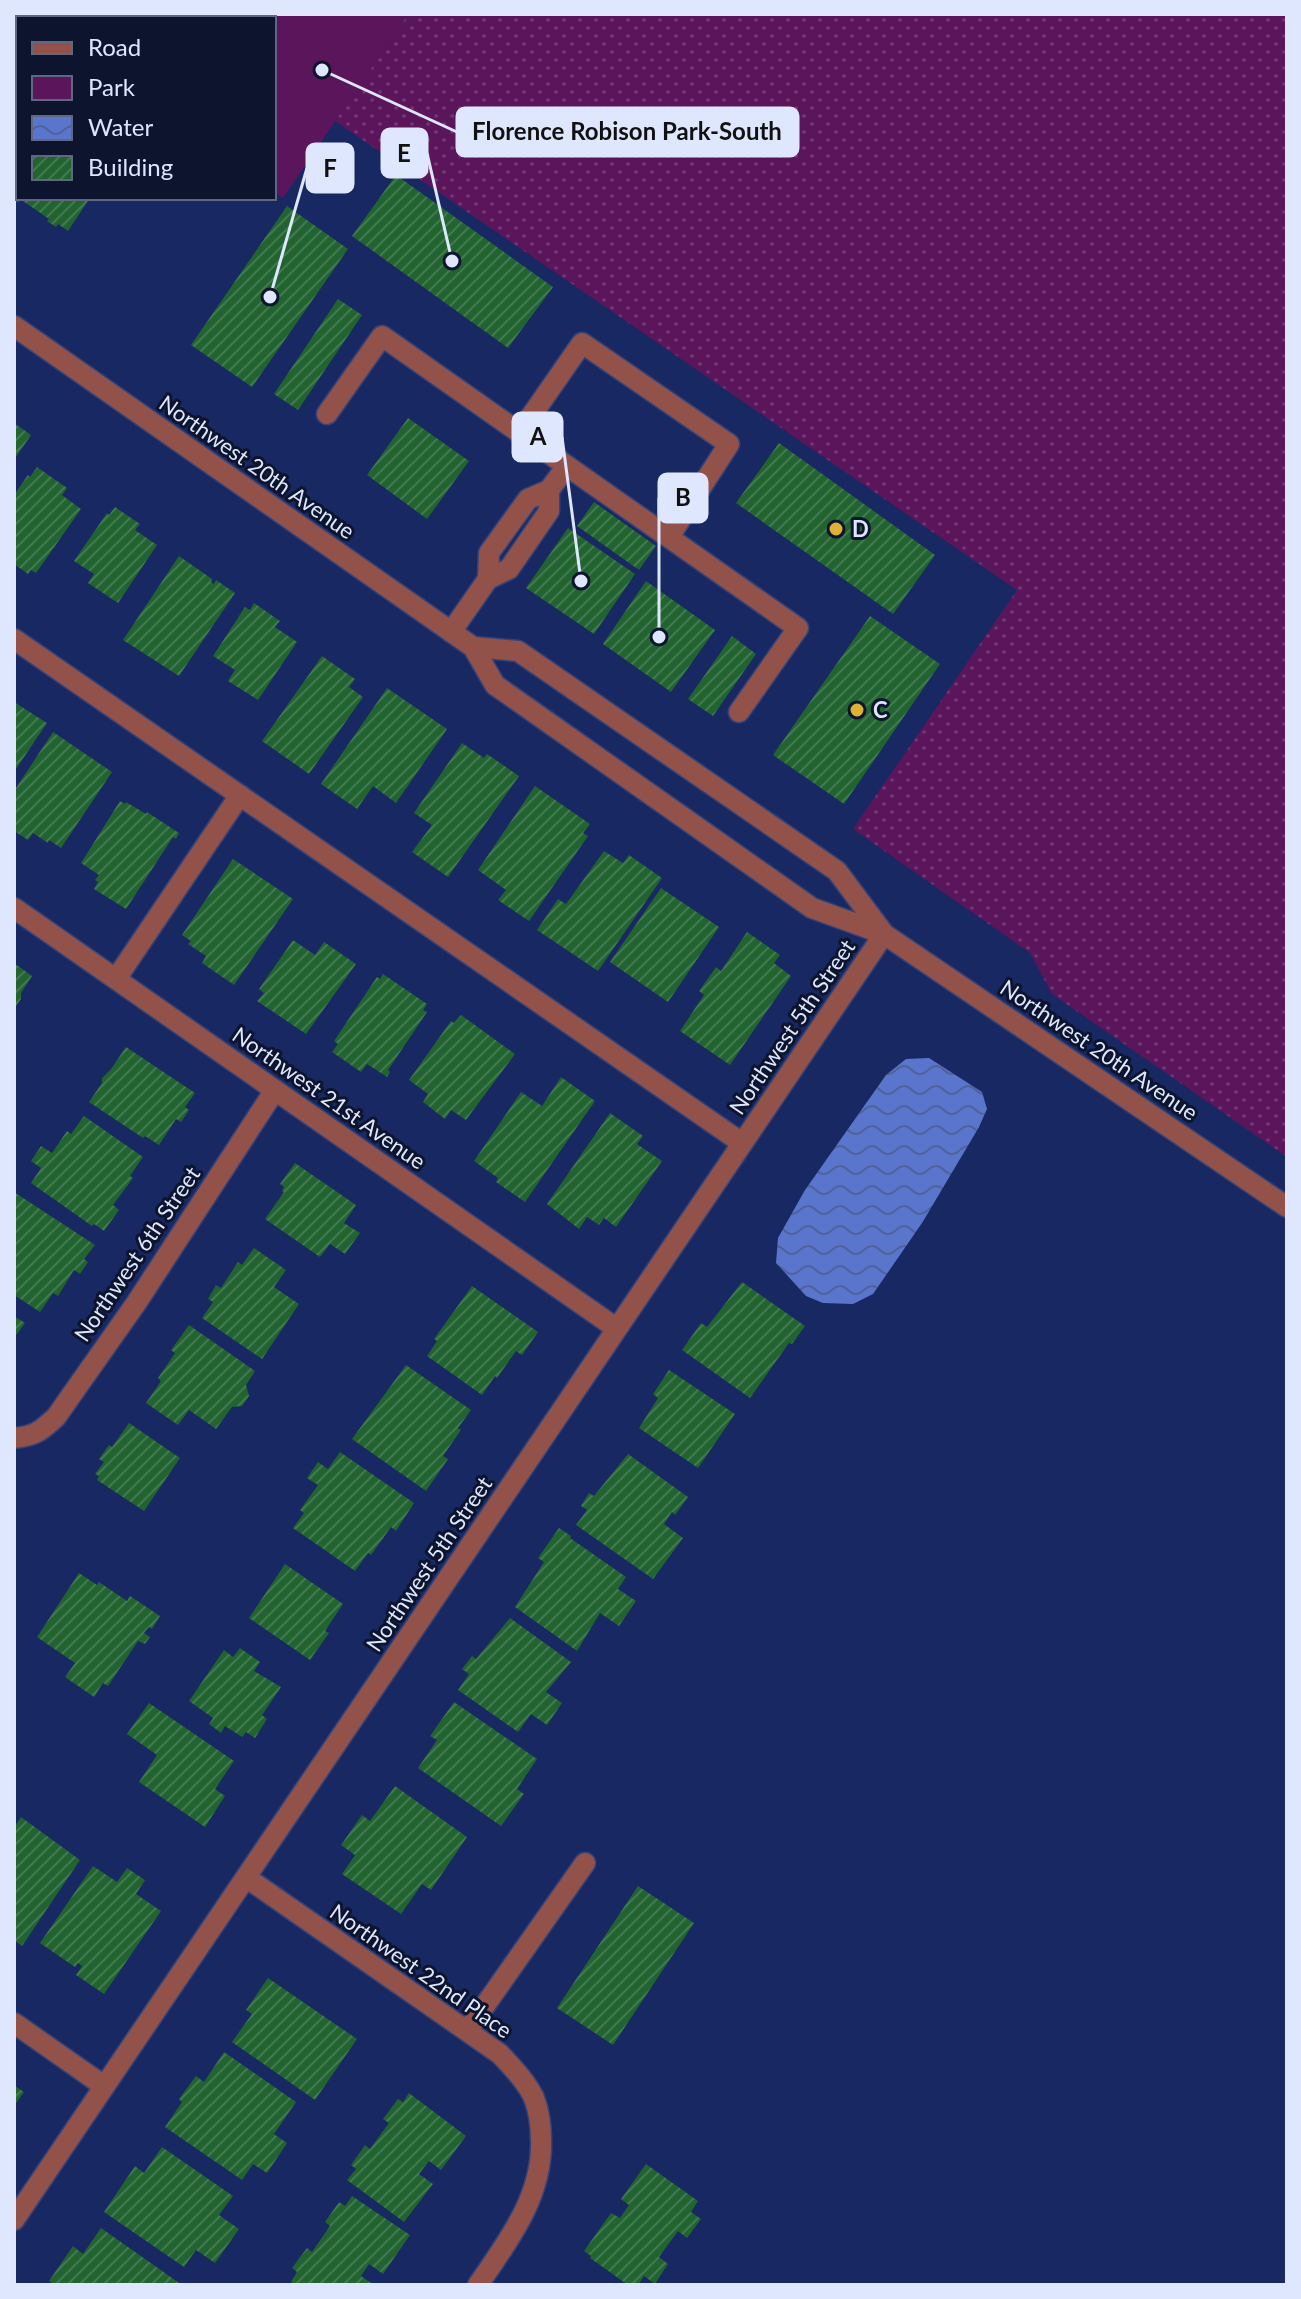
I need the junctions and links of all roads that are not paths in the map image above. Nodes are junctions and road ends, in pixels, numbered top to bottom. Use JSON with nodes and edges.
{"nodes":[{"id":1,"x":14,"y":326,"type":"edge"},
{"id":2,"x":327,"y":414,"type":"dead end"},
{"id":3,"x":520,"y":432,"type":"junction"},
{"id":4,"x":567,"y":466,"type":"junction"},
{"id":5,"x":669,"y":537,"type":"junction"},
{"id":6,"x":451,"y":632,"type":"junction"},
{"id":7,"x":14,"y":639,"type":"edge"},
{"id":8,"x":473,"y":647,"type":"junction"},
{"id":9,"x":739,"y":712,"type":"dead end"},
{"id":10,"x":240,"y":795,"type":"junction"},
{"id":11,"x":14,"y":908,"type":"edge"},
{"id":12,"x":884,"y":934,"type":"junction"},
{"id":13,"x":116,"y":979,"type":"junction"},
{"id":14,"x":275,"y":1090,"type":"junction"},
{"id":15,"x":742,"y":1143,"type":"junction"},
{"id":16,"x":1287,"y":1207,"type":"edge"},
{"id":17,"x":616,"y":1328,"type":"junction"},
{"id":18,"x":22,"y":1437,"type":"edge"},
{"id":19,"x":585,"y":1863,"type":"dead end"},
{"id":20,"x":247,"y":1878,"type":"junction"},
{"id":21,"x":14,"y":2023,"type":"edge"},
{"id":22,"x":467,"y":2031,"type":"junction"},
{"id":23,"x":104,"y":2086,"type":"junction"},
{"id":24,"x":14,"y":2220,"type":"edge"},
{"id":25,"x":478,"y":2285,"type":"edge"}],
"edges":[{"from":1,"to":6,"type":"street","name":"Northwest 20th Avenue"},
{"from":2,"to":3,"type":"street"},
{"from":3,"to":4,"type":"street"},
{"from":3,"to":5,"type":"street"},
{"from":4,"to":5,"type":"street"},
{"from":4,"to":6,"type":"street"},
{"from":5,"to":9,"type":"street"},
{"from":6,"to":8,"type":"street","name":"Northwest 20th Avenue"},
{"from":7,"to":10,"type":"street"},
{"from":8,"to":12,"type":"street","name":"Northwest 20th Avenue"},
{"from":8,"to":12,"type":"street","name":"Northwest 20th Avenue"},
{"from":10,"to":13,"type":"street"},
{"from":10,"to":15,"type":"street"},
{"from":11,"to":13,"type":"street","name":"Northwest 21st Avenue"},
{"from":12,"to":15,"type":"street","name":"Northwest 5th Street"},
{"from":12,"to":16,"type":"street","name":"Northwest 20th Avenue"},
{"from":13,"to":14,"type":"street","name":"Northwest 21st Avenue"},
{"from":14,"to":17,"type":"street","name":"Northwest 21st Avenue"},
{"from":14,"to":18,"type":"street","name":"Northwest 6th Street"},
{"from":15,"to":17,"type":"street","name":"Northwest 5th Street"},
{"from":17,"to":20,"type":"street","name":"Northwest 5th Street"},
{"from":19,"to":22,"type":"street"},
{"from":20,"to":22,"type":"street","name":"Northwest 22nd Place"},
{"from":20,"to":23,"type":"street","name":"Northwest 5th Street"},
{"from":21,"to":23,"type":"street"},
{"from":22,"to":25,"type":"street","name":"Northwest 22nd Place"},
{"from":23,"to":24,"type":"street","name":"Northwest 5th Street"}]}
